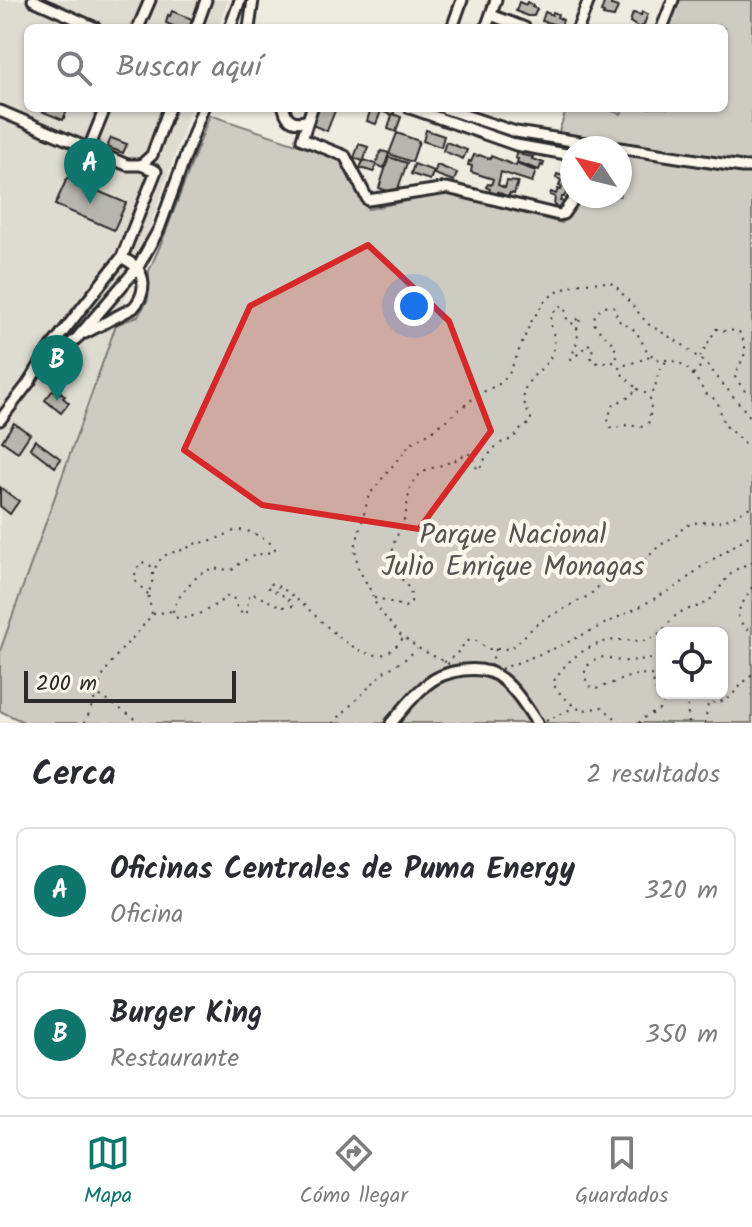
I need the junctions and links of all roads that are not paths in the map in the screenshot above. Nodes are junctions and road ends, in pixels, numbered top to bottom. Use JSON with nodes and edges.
{"nodes":[{"id":1,"x":33,"y":0,"type":"edge"},
{"id":2,"x":150,"y":0,"type":"edge"},
{"id":3,"x":206,"y":0,"type":"edge"},
{"id":4,"x":240,"y":0,"type":"edge"},
{"id":5,"x":253,"y":0,"type":"edge"},
{"id":6,"x":462,"y":0,"type":"edge"},
{"id":7,"x":496,"y":0,"type":"edge"},
{"id":8,"x":589,"y":0,"type":"edge"},
{"id":9,"x":673,"y":0,"type":"edge"},
{"id":10,"x":491,"y":15,"type":"junction"},
{"id":11,"x":87,"y":24,"type":"edge"},
{"id":12,"x":140,"y":24,"type":"edge"},
{"id":13,"x":197,"y":24,"type":"edge"},
{"id":14,"x":231,"y":24,"type":"edge"},
{"id":15,"x":250,"y":24,"type":"edge"},
{"id":16,"x":453,"y":24,"type":"edge"},
{"id":17,"x":488,"y":24,"type":"edge"},
{"id":18,"x":515,"y":24,"type":"edge"},
{"id":19,"x":580,"y":24,"type":"edge"},
{"id":20,"x":664,"y":24,"type":"edge"},
{"id":21,"x":0,"y":111,"type":"edge"},
{"id":22,"x":103,"y":112,"type":"edge"},
{"id":23,"x":168,"y":112,"type":"edge"},
{"id":24,"x":202,"y":112,"type":"edge"},
{"id":25,"x":285,"y":112,"type":"edge"},
{"id":26,"x":311,"y":112,"type":"edge"},
{"id":27,"x":421,"y":112,"type":"edge"},
{"id":28,"x":455,"y":112,"type":"edge"},
{"id":29,"x":308,"y":120,"type":"junction"},
{"id":30,"x":560,"y":139,"type":"edge"},
{"id":31,"x":89,"y":148,"type":"junction"},
{"id":32,"x":632,"y":150,"type":"edge"},
{"id":33,"x":560,"y":153,"type":"edge"},
{"id":34,"x":141,"y":165,"type":"junction"},
{"id":35,"x":752,"y":167,"type":"edge"},
{"id":36,"x":567,"y":208,"type":"edge"},
{"id":37,"x":122,"y":257,"type":"junction"},
{"id":38,"x":138,"y":267,"type":"junction"},
{"id":39,"x":78,"y":337,"type":"junction"},
{"id":40,"x":29,"y":382,"type":"junction"},
{"id":41,"x":0,"y":420,"type":"edge"},
{"id":42,"x":391,"y":723,"type":"edge"},
{"id":43,"x":539,"y":723,"type":"edge"}],
"edges":[{"from":1,"to":11,"type":"street"},
{"from":2,"to":12,"type":"street"},
{"from":3,"to":13,"type":"street"},
{"from":4,"to":14,"type":"street"},
{"from":5,"to":15,"type":"street"},
{"from":6,"to":16,"type":"street"},
{"from":7,"to":10,"type":"street"},
{"from":8,"to":19,"type":"street"},
{"from":9,"to":20,"type":"street"},
{"from":10,"to":17,"type":"street"},
{"from":10,"to":18,"type":"street"},
{"from":21,"to":31,"type":"street"},
{"from":22,"to":31,"type":"street"},
{"from":23,"to":34,"type":"street"},
{"from":24,"to":38,"type":"street"},
{"from":25,"to":29,"type":"street"},
{"from":26,"to":29,"type":"street"},
{"from":27,"to":33,"type":"street"},
{"from":28,"to":30,"type":"street"},
{"from":29,"to":36,"type":"street"},
{"from":31,"to":34,"type":"street"},
{"from":32,"to":35,"type":"street"},
{"from":34,"to":37,"type":"street"},
{"from":37,"to":38,"type":"street"},
{"from":37,"to":40,"type":"street"},
{"from":38,"to":39,"type":"street"},
{"from":38,"to":39,"type":"street"},
{"from":39,"to":40,"type":"street"},
{"from":40,"to":41,"type":"street"},
{"from":42,"to":43,"type":"street"}]}
